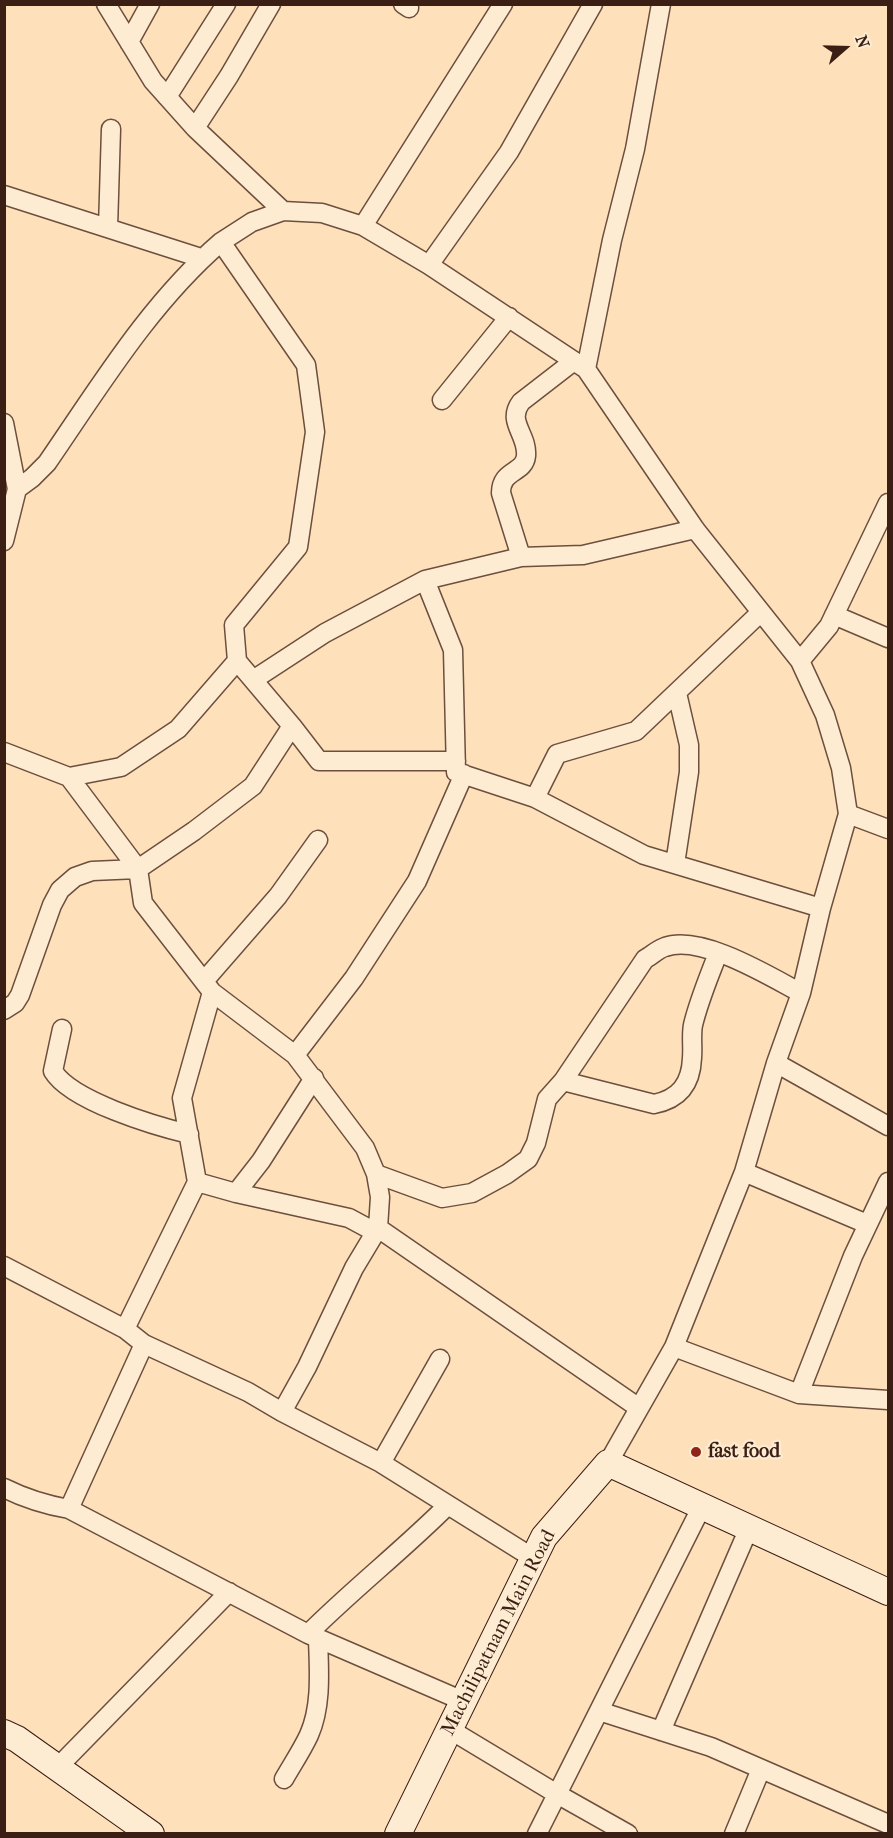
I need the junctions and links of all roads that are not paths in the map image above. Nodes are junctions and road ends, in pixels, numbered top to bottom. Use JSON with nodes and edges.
{"nodes":[{"id":1,"x":106,"y":4,"type":"edge"},
{"id":2,"x":150,"y":4,"type":"edge"},
{"id":3,"x":226,"y":4,"type":"edge"},
{"id":4,"x":271,"y":4,"type":"edge"},
{"id":5,"x":503,"y":4,"type":"edge"},
{"id":6,"x":592,"y":4,"type":"edge"},
{"id":7,"x":661,"y":4,"type":"edge"},
{"id":8,"x":129,"y":42,"type":"junction"},
{"id":9,"x":167,"y":97,"type":"junction"},
{"id":10,"x":195,"y":128,"type":"junction"},
{"id":11,"x":111,"y":129,"type":"dead end"},
{"id":12,"x":4,"y":195,"type":"edge"},
{"id":13,"x":283,"y":211,"type":"junction"},
{"id":14,"x":363,"y":226,"type":"junction"},
{"id":15,"x":108,"y":228,"type":"junction"},
{"id":16,"x":221,"y":242,"type":"junction"},
{"id":17,"x":201,"y":258,"type":"junction"},
{"id":18,"x":429,"y":265,"type":"junction"},
{"id":19,"x":509,"y":317,"type":"junction"},
{"id":20,"x":580,"y":365,"type":"junction"},
{"id":21,"x":442,"y":399,"type":"dead end"},
{"id":22,"x":4,"y":423,"type":"edge"},
{"id":23,"x":17,"y":489,"type":"junction"},
{"id":24,"x":886,"y":515,"type":"edge"},
{"id":25,"x":695,"y":529,"type":"junction"},
{"id":26,"x":6,"y":531,"type":"edge"},
{"id":27,"x":521,"y":557,"type":"junction"},
{"id":28,"x":425,"y":580,"type":"junction"},
{"id":29,"x":760,"y":613,"type":"junction"},
{"id":30,"x":834,"y":615,"type":"junction"},
{"id":31,"x":888,"y":638,"type":"edge"},
{"id":32,"x":800,"y":661,"type":"junction"},
{"id":33,"x":237,"y":662,"type":"junction"},
{"id":34,"x":253,"y":680,"type":"junction"},
{"id":35,"x":677,"y":693,"type":"junction"},
{"id":36,"x":292,"y":726,"type":"junction"},
{"id":37,"x":4,"y":752,"type":"edge"},
{"id":38,"x":460,"y":768,"type":"junction"},
{"id":39,"x":69,"y":777,"type":"junction"},
{"id":40,"x":535,"y":798,"type":"junction"},
{"id":41,"x":848,"y":814,"type":"junction"},
{"id":42,"x":888,"y":829,"type":"edge"},
{"id":43,"x":318,"y":840,"type":"dead end"},
{"id":44,"x":675,"y":864,"type":"junction"},
{"id":45,"x":138,"y":869,"type":"junction"},
{"id":46,"x":821,"y":908,"type":"junction"},
{"id":47,"x":718,"y":953,"type":"junction"},
{"id":48,"x":208,"y":986,"type":"junction"},
{"id":49,"x":801,"y":993,"type":"junction"},
{"id":50,"x":4,"y":1010,"type":"edge"},
{"id":51,"x":62,"y":1029,"type":"dead end"},
{"id":52,"x":296,"y":1055,"type":"junction"},
{"id":53,"x":776,"y":1063,"type":"junction"},
{"id":54,"x":314,"y":1078,"type":"junction"},
{"id":55,"x":563,"y":1081,"type":"junction"},
{"id":56,"x":888,"y":1126,"type":"edge"},
{"id":57,"x":189,"y":1134,"type":"junction"},
{"id":58,"x":744,"y":1172,"type":"junction"},
{"id":59,"x":376,"y":1174,"type":"junction"},
{"id":60,"x":197,"y":1182,"type":"junction"},
{"id":61,"x":888,"y":1182,"type":"edge"},
{"id":62,"x":236,"y":1193,"type":"junction"},
{"id":63,"x":867,"y":1224,"type":"junction"},
{"id":64,"x":376,"y":1230,"type":"junction"},
{"id":65,"x":4,"y":1266,"type":"edge"},
{"id":66,"x":125,"y":1329,"type":"junction"},
{"id":67,"x":144,"y":1344,"type":"junction"},
{"id":68,"x":674,"y":1347,"type":"junction"},
{"id":69,"x":440,"y":1359,"type":"dead end"},
{"id":70,"x":799,"y":1394,"type":"junction"},
{"id":71,"x":888,"y":1400,"type":"edge"},
{"id":72,"x":639,"y":1408,"type":"junction"},
{"id":73,"x":282,"y":1412,"type":"junction"},
{"id":74,"x":381,"y":1463,"type":"junction"},
{"id":75,"x":608,"y":1463,"type":"junction"},
{"id":76,"x":4,"y":1488,"type":"edge"},
{"id":77,"x":448,"y":1505,"type":"junction"},
{"id":78,"x":702,"y":1506,"type":"junction"},
{"id":79,"x":69,"y":1509,"type":"junction"},
{"id":80,"x":749,"y":1528,"type":"junction"},
{"id":81,"x":533,"y":1558,"type":"junction"},
{"id":82,"x":229,"y":1592,"type":"junction"},
{"id":83,"x":888,"y":1592,"type":"edge"},
{"id":84,"x":313,"y":1636,"type":"junction"},
{"id":85,"x":463,"y":1701,"type":"junction"},
{"id":86,"x":599,"y":1711,"type":"junction"},
{"id":87,"x":449,"y":1729,"type":"junction"},
{"id":88,"x":661,"y":1731,"type":"junction"},
{"id":89,"x":4,"y":1733,"type":"edge"},
{"id":90,"x":57,"y":1768,"type":"junction"},
{"id":91,"x":761,"y":1769,"type":"junction"},
{"id":92,"x":284,"y":1779,"type":"dead end"},
{"id":93,"x":557,"y":1794,"type":"junction"},
{"id":94,"x":888,"y":1824,"type":"edge"},
{"id":95,"x":152,"y":1833,"type":"edge"},
{"id":96,"x":398,"y":1833,"type":"edge"},
{"id":97,"x":537,"y":1833,"type":"edge"},
{"id":98,"x":628,"y":1833,"type":"edge"},
{"id":99,"x":734,"y":1833,"type":"edge"}],
"edges":[{"from":1,"to":8,"type":"street"},
{"from":2,"to":8,"type":"street"},
{"from":3,"to":9,"type":"street"},
{"from":4,"to":10,"type":"street"},
{"from":5,"to":14,"type":"street"},
{"from":6,"to":18,"type":"street"},
{"from":7,"to":20,"type":"street"},
{"from":8,"to":9,"type":"street"},
{"from":9,"to":10,"type":"street"},
{"from":10,"to":13,"type":"street"},
{"from":11,"to":15,"type":"street"},
{"from":12,"to":15,"type":"street"},
{"from":13,"to":14,"type":"street"},
{"from":13,"to":16,"type":"street"},
{"from":14,"to":18,"type":"street"},
{"from":15,"to":17,"type":"street"},
{"from":16,"to":17,"type":"street"},
{"from":16,"to":33,"type":"street"},
{"from":17,"to":23,"type":"street"},
{"from":18,"to":19,"type":"street"},
{"from":19,"to":20,"type":"street"},
{"from":19,"to":21,"type":"street"},
{"from":20,"to":25,"type":"street"},
{"from":20,"to":27,"type":"street"},
{"from":22,"to":23,"type":"street"},
{"from":23,"to":26,"type":"street"},
{"from":24,"to":30,"type":"street"},
{"from":25,"to":27,"type":"street"},
{"from":25,"to":29,"type":"street"},
{"from":27,"to":28,"type":"street"},
{"from":28,"to":34,"type":"street"},
{"from":28,"to":38,"type":"street"},
{"from":29,"to":32,"type":"street"},
{"from":29,"to":35,"type":"street"},
{"from":30,"to":31,"type":"street"},
{"from":30,"to":32,"type":"street"},
{"from":32,"to":41,"type":"street"},
{"from":33,"to":34,"type":"street"},
{"from":33,"to":39,"type":"street"},
{"from":34,"to":36,"type":"street"},
{"from":35,"to":40,"type":"street"},
{"from":35,"to":44,"type":"street"},
{"from":36,"to":38,"type":"street"},
{"from":36,"to":45,"type":"street"},
{"from":37,"to":39,"type":"street"},
{"from":38,"to":40,"type":"street"},
{"from":38,"to":52,"type":"street"},
{"from":39,"to":45,"type":"street"},
{"from":40,"to":44,"type":"street"},
{"from":41,"to":42,"type":"street"},
{"from":41,"to":46,"type":"street"},
{"from":43,"to":48,"type":"street"},
{"from":44,"to":46,"type":"street"},
{"from":45,"to":48,"type":"street"},
{"from":45,"to":50,"type":"street"},
{"from":46,"to":49,"type":"street"},
{"from":47,"to":49,"type":"street"},
{"from":47,"to":55,"type":"street"},
{"from":47,"to":55,"type":"street"},
{"from":48,"to":52,"type":"street"},
{"from":48,"to":57,"type":"street"},
{"from":49,"to":53,"type":"street"},
{"from":51,"to":57,"type":"street"},
{"from":52,"to":54,"type":"street"},
{"from":53,"to":56,"type":"street"},
{"from":53,"to":58,"type":"street"},
{"from":54,"to":59,"type":"street"},
{"from":54,"to":62,"type":"street"},
{"from":55,"to":59,"type":"street"},
{"from":57,"to":60,"type":"street"},
{"from":58,"to":63,"type":"street"},
{"from":58,"to":68,"type":"street"},
{"from":59,"to":64,"type":"street"},
{"from":60,"to":62,"type":"street"},
{"from":60,"to":66,"type":"street"},
{"from":61,"to":63,"type":"street"},
{"from":62,"to":64,"type":"street"},
{"from":63,"to":70,"type":"street"},
{"from":64,"to":72,"type":"street"},
{"from":64,"to":73,"type":"street"},
{"from":65,"to":66,"type":"street"},
{"from":66,"to":67,"type":"street"},
{"from":67,"to":73,"type":"street"},
{"from":67,"to":79,"type":"street"},
{"from":68,"to":70,"type":"street"},
{"from":68,"to":72,"type":"street"},
{"from":69,"to":74,"type":"street"},
{"from":70,"to":71,"type":"street"},
{"from":72,"to":75,"type":"street"},
{"from":73,"to":74,"type":"street"},
{"from":74,"to":77,"type":"street"},
{"from":75,"to":78,"type":"street"},
{"from":75,"to":81,"type":"street","name":"Machilipatnam Main Road"},
{"from":76,"to":79,"type":"street"},
{"from":77,"to":81,"type":"street"},
{"from":77,"to":84,"type":"street"},
{"from":78,"to":80,"type":"street"},
{"from":78,"to":86,"type":"street"},
{"from":79,"to":82,"type":"street"},
{"from":80,"to":83,"type":"street"},
{"from":80,"to":88,"type":"street"},
{"from":81,"to":85,"type":"street","name":"Machilipatnam Main Road"},
{"from":82,"to":84,"type":"street"},
{"from":82,"to":90,"type":"street"},
{"from":84,"to":85,"type":"street"},
{"from":84,"to":92,"type":"street"},
{"from":85,"to":87,"type":"street","name":"Machilipatnam Main Road"},
{"from":86,"to":88,"type":"street"},
{"from":86,"to":93,"type":"street"},
{"from":87,"to":93,"type":"street"},
{"from":87,"to":96,"type":"street","name":"Machilipatnam Main Road"},
{"from":88,"to":91,"type":"street"},
{"from":89,"to":90,"type":"street"},
{"from":90,"to":95,"type":"street"},
{"from":91,"to":94,"type":"street"},
{"from":91,"to":99,"type":"street"},
{"from":93,"to":97,"type":"street"},
{"from":93,"to":98,"type":"street"}]}
